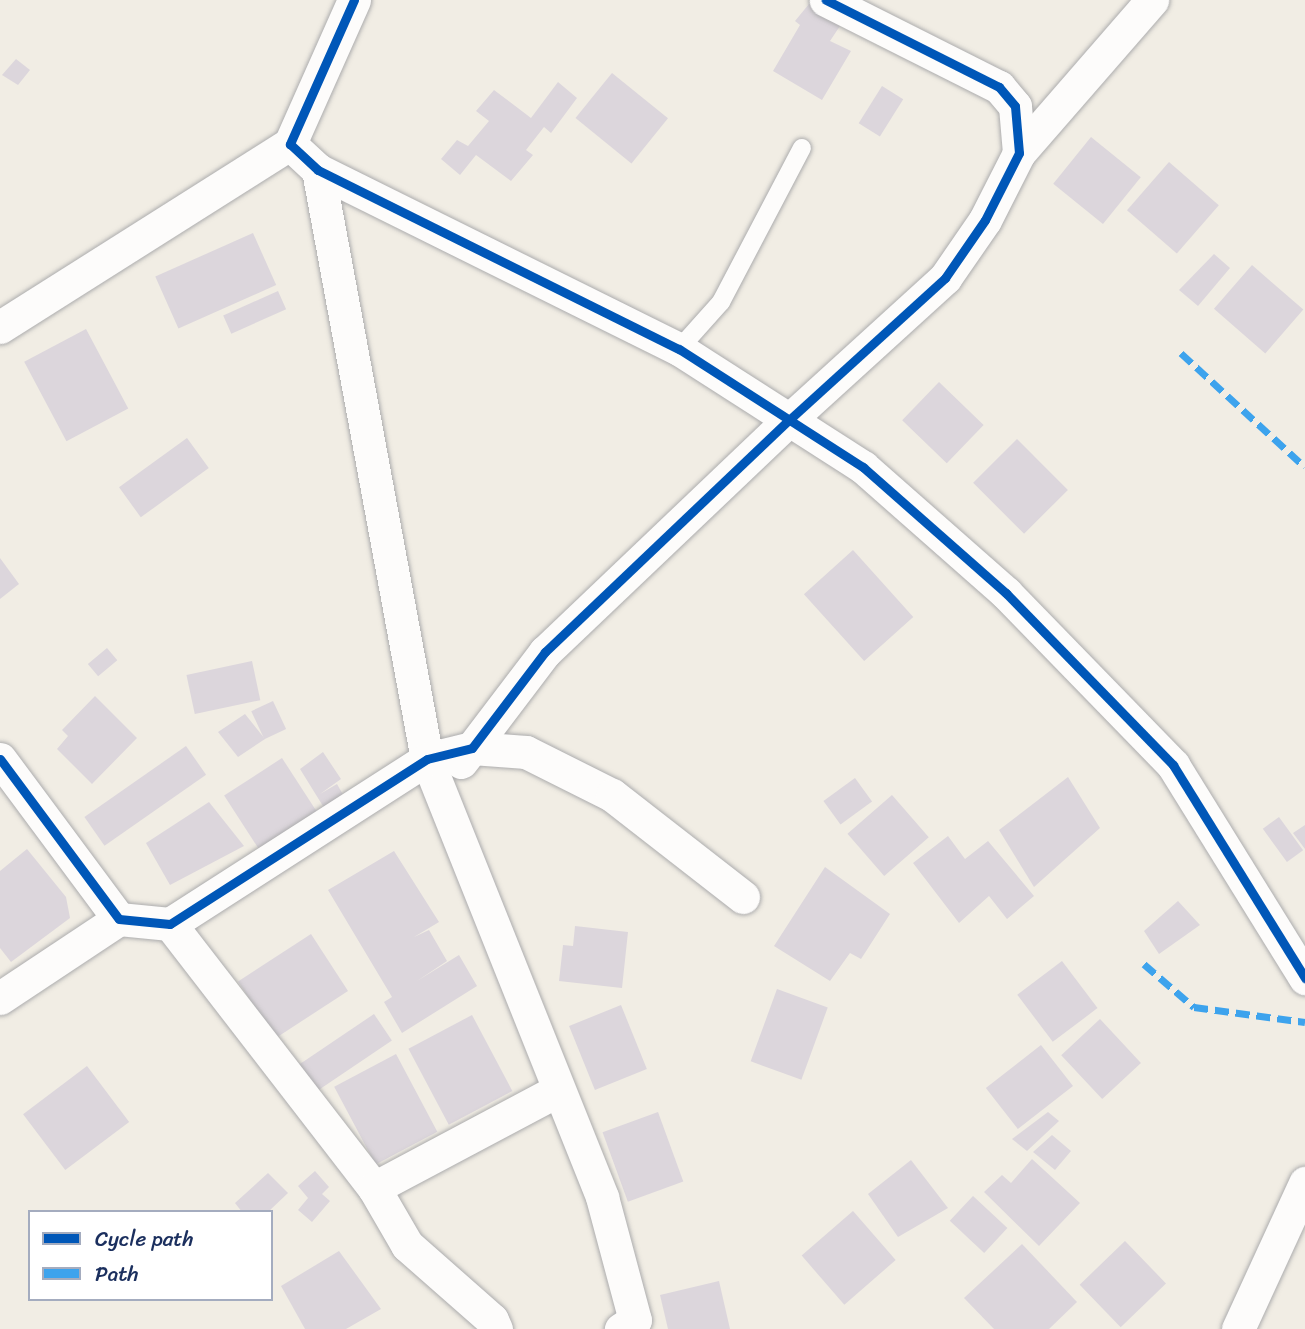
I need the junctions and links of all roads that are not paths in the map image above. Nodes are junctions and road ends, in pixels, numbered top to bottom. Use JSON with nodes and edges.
{"nodes":[{"id":1,"x":354,"y":0,"type":"edge"},
{"id":2,"x":826,"y":0,"type":"edge"},
{"id":3,"x":1152,"y":0,"type":"edge"},
{"id":4,"x":290,"y":144,"type":"junction"},
{"id":5,"x":802,"y":148,"type":"dead end"},
{"id":6,"x":1019,"y":153,"type":"junction"},
{"id":7,"x":318,"y":170,"type":"junction"},
{"id":8,"x":0,"y":327,"type":"edge"},
{"id":9,"x":679,"y":349,"type":"junction"},
{"id":10,"x":789,"y":420,"type":"junction"},
{"id":11,"x":471,"y":748,"type":"junction"},
{"id":12,"x":0,"y":759,"type":"edge"},
{"id":13,"x":427,"y":759,"type":"junction"},
{"id":14,"x":438,"y":792,"type":"junction"},
{"id":15,"x":743,"y":897,"type":"dead end"},
{"id":16,"x":119,"y":919,"type":"junction"},
{"id":17,"x":170,"y":924,"type":"junction"},
{"id":18,"x":1305,"y":978,"type":"edge"},
{"id":19,"x":0,"y":998,"type":"edge"},
{"id":20,"x":558,"y":1090,"type":"junction"},
{"id":21,"x":1305,"y":1183,"type":"edge"},
{"id":22,"x":374,"y":1188,"type":"junction"},
{"id":23,"x":496,"y":1329,"type":"edge"},
{"id":24,"x":621,"y":1329,"type":"edge"},
{"id":25,"x":1238,"y":1329,"type":"edge"}],
"edges":[{"from":1,"to":4,"type":"street"},
{"from":2,"to":6,"type":"street"},
{"from":3,"to":6,"type":"street"},
{"from":4,"to":7,"type":"street"},
{"from":4,"to":8,"type":"street"},
{"from":5,"to":9,"type":"lane"},
{"from":6,"to":10,"type":"street"},
{"from":7,"to":9,"type":"street"},
{"from":7,"to":13,"type":"street"},
{"from":9,"to":10,"type":"street"},
{"from":10,"to":11,"type":"street"},
{"from":10,"to":18,"type":"street"},
{"from":11,"to":13,"type":"street"},
{"from":11,"to":14,"type":"street"},
{"from":11,"to":15,"type":"street"},
{"from":12,"to":16,"type":"street"},
{"from":13,"to":14,"type":"street"},
{"from":13,"to":17,"type":"street"},
{"from":14,"to":20,"type":"street"},
{"from":16,"to":17,"type":"street"},
{"from":16,"to":19,"type":"street"},
{"from":17,"to":22,"type":"street"},
{"from":20,"to":22,"type":"street"},
{"from":20,"to":24,"type":"street"},
{"from":21,"to":25,"type":"street"},
{"from":22,"to":23,"type":"street"}]}
